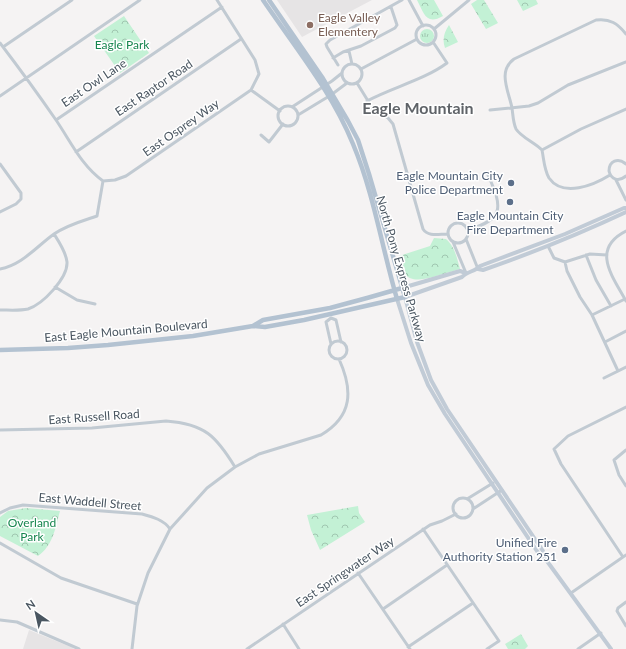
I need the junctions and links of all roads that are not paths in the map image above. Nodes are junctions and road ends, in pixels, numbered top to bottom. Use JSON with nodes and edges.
{"nodes":[{"id":1,"x":72,"y":0,"type":"edge"},
{"id":2,"x":140,"y":0,"type":"edge"},
{"id":3,"x":217,"y":0,"type":"edge"},
{"id":4,"x":263,"y":0,"type":"edge"},
{"id":5,"x":269,"y":0,"type":"edge"},
{"id":6,"x":402,"y":0,"type":"edge"},
{"id":7,"x":409,"y":0,"type":"edge"},
{"id":8,"x":469,"y":0,"type":"edge"},
{"id":9,"x":222,"y":7,"type":"junction"},
{"id":10,"x":391,"y":7,"type":"junction"},
{"id":11,"x":423,"y":26,"type":"junction"},
{"id":12,"x":434,"y":29,"type":"junction"},
{"id":13,"x":625,"y":32,"type":"edge"},
{"id":14,"x":417,"y":39,"type":"junction"},
{"id":15,"x":242,"y":40,"type":"junction"},
{"id":16,"x":433,"y":42,"type":"junction"},
{"id":17,"x":0,"y":43,"type":"edge"},
{"id":18,"x":3,"y":47,"type":"junction"},
{"id":19,"x":349,"y":51,"type":"junction"},
{"id":20,"x":333,"y":58,"type":"junction"},
{"id":21,"x":626,"y":62,"type":"edge"},
{"id":22,"x":352,"y":64,"type":"junction"},
{"id":23,"x":338,"y":65,"type":"dead end"},
{"id":24,"x":361,"y":69,"type":"junction"},
{"id":25,"x":342,"y":73,"type":"junction"},
{"id":26,"x":27,"y":79,"type":"junction"},
{"id":27,"x":347,"y":83,"type":"junction"},
{"id":28,"x":357,"y":83,"type":"junction"},
{"id":29,"x":325,"y":86,"type":"junction"},
{"id":30,"x":251,"y":90,"type":"junction"},
{"id":31,"x":330,"y":95,"type":"junction"},
{"id":32,"x":0,"y":96,"type":"edge"},
{"id":33,"x":367,"y":101,"type":"junction"},
{"id":34,"x":292,"y":107,"type":"junction"},
{"id":35,"x":512,"y":108,"type":"junction"},
{"id":36,"x":626,"y":109,"type":"edge"},
{"id":37,"x":490,"y":110,"type":"dead end"},
{"id":38,"x":280,"y":111,"type":"junction"},
{"id":39,"x":298,"y":115,"type":"junction"},
{"id":40,"x":56,"y":120,"type":"junction"},
{"id":41,"x":283,"y":124,"type":"junction"},
{"id":42,"x":261,"y":135,"type":"dead end"},
{"id":43,"x":542,"y":150,"type":"junction"},
{"id":44,"x":76,"y":152,"type":"junction"},
{"id":45,"x":0,"y":164,"type":"edge"},
{"id":46,"x":626,"y":164,"type":"edge"},
{"id":47,"x":610,"y":175,"type":"junction"},
{"id":48,"x":488,"y":176,"type":"dead end"},
{"id":49,"x":626,"y":176,"type":"edge"},
{"id":50,"x":616,"y":180,"type":"junction"},
{"id":51,"x":103,"y":181,"type":"junction"},
{"id":52,"x":626,"y":200,"type":"edge"},
{"id":53,"x":626,"y":208,"type":"edge"},
{"id":54,"x":0,"y":212,"type":"edge"},
{"id":55,"x":626,"y":212,"type":"edge"},
{"id":56,"x":454,"y":217,"type":"dead end"},
{"id":57,"x":454,"y":223,"type":"junction"},
{"id":58,"x":468,"y":230,"type":"junction"},
{"id":59,"x":626,"y":231,"type":"edge"},
{"id":60,"x":54,"y":234,"type":"junction"},
{"id":61,"x":448,"y":234,"type":"junction"},
{"id":62,"x":466,"y":239,"type":"junction"},
{"id":63,"x":454,"y":242,"type":"junction"},
{"id":64,"x":548,"y":246,"type":"junction"},
{"id":65,"x":586,"y":255,"type":"junction"},
{"id":66,"x":606,"y":257,"type":"junction"},
{"id":67,"x":566,"y":262,"type":"junction"},
{"id":68,"x":0,"y":269,"type":"edge"},
{"id":69,"x":478,"y":269,"type":"junction"},
{"id":70,"x":466,"y":273,"type":"junction"},
{"id":71,"x":55,"y":288,"type":"junction"},
{"id":72,"x":402,"y":288,"type":"junction"},
{"id":73,"x":394,"y":290,"type":"junction"},
{"id":74,"x":405,"y":297,"type":"junction"},
{"id":75,"x":397,"y":299,"type":"junction"},
{"id":76,"x":626,"y":300,"type":"edge"},
{"id":77,"x":95,"y":304,"type":"dead end"},
{"id":78,"x":611,"y":306,"type":"junction"},
{"id":79,"x":330,"y":308,"type":"junction"},
{"id":80,"x":0,"y":310,"type":"edge"},
{"id":81,"x":331,"y":316,"type":"junction"},
{"id":82,"x":592,"y":316,"type":"junction"},
{"id":83,"x":253,"y":326,"type":"junction"},
{"id":84,"x":626,"y":331,"type":"edge"},
{"id":85,"x":341,"y":342,"type":"junction"},
{"id":86,"x":605,"y":342,"type":"junction"},
{"id":87,"x":332,"y":344,"type":"junction"},
{"id":88,"x":0,"y":350,"type":"edge"},
{"id":89,"x":339,"y":358,"type":"junction"},
{"id":90,"x":626,"y":367,"type":"edge"},
{"id":91,"x":618,"y":371,"type":"junction"},
{"id":92,"x":604,"y":378,"type":"dead end"},
{"id":93,"x":626,"y":407,"type":"edge"},
{"id":94,"x":0,"y":430,"type":"edge"},
{"id":95,"x":626,"y":450,"type":"edge"},
{"id":96,"x":235,"y":467,"type":"junction"},
{"id":97,"x":494,"y":482,"type":"junction"},
{"id":98,"x":626,"y":486,"type":"edge"},
{"id":99,"x":500,"y":491,"type":"junction"},
{"id":100,"x":467,"y":499,"type":"junction"},
{"id":101,"x":473,"y":509,"type":"junction"},
{"id":102,"x":0,"y":513,"type":"edge"},
{"id":103,"x":456,"y":514,"type":"junction"},
{"id":104,"x":170,"y":529,"type":"junction"},
{"id":105,"x":423,"y":529,"type":"junction"},
{"id":106,"x":0,"y":543,"type":"edge"},
{"id":107,"x":624,"y":556,"type":"edge"},
{"id":108,"x":447,"y":565,"type":"junction"},
{"id":109,"x":358,"y":573,"type":"junction"},
{"id":110,"x":571,"y":593,"type":"junction"},
{"id":111,"x":626,"y":602,"type":"edge"},
{"id":112,"x":473,"y":603,"type":"junction"},
{"id":113,"x":138,"y":604,"type":"junction"},
{"id":114,"x":383,"y":609,"type":"junction"},
{"id":115,"x":0,"y":620,"type":"edge"},
{"id":116,"x":283,"y":624,"type":"junction"},
{"id":117,"x":626,"y":626,"type":"edge"},
{"id":118,"x":601,"y":633,"type":"junction"},
{"id":119,"x":409,"y":648,"type":"edge"},
{"id":120,"x":79,"y":649,"type":"edge"},
{"id":121,"x":132,"y":649,"type":"edge"},
{"id":122,"x":247,"y":649,"type":"edge"},
{"id":123,"x":299,"y":649,"type":"edge"},
{"id":124,"x":487,"y":649,"type":"edge"},
{"id":125,"x":578,"y":649,"type":"edge"},
{"id":126,"x":611,"y":649,"type":"edge"}],
"edges":[{"from":1,"to":18,"type":"street"},
{"from":2,"to":26,"type":"street"},
{"from":3,"to":9,"type":"street"},
{"from":4,"to":29,"type":"main road","name":"North Pony Express Parkway"},
{"from":5,"to":29,"type":"main road","name":"North Pony Express Parkway"},
{"from":6,"to":10,"type":"street"},
{"from":7,"to":11,"type":"street"},
{"from":8,"to":12,"type":"street"},
{"from":9,"to":15,"type":"street"},
{"from":9,"to":40,"type":"street","name":"East Owl Lane"},
{"from":10,"to":19,"type":"street"},
{"from":10,"to":20,"type":"street"},
{"from":11,"to":12,"type":"street"},
{"from":11,"to":14,"type":"street"},
{"from":12,"to":16,"type":"street"},
{"from":13,"to":35,"type":"street"},
{"from":14,"to":16,"type":"street"},
{"from":14,"to":24,"type":"street"},
{"from":15,"to":30,"type":"street","name":"East Osprey Way"},
{"from":15,"to":44,"type":"street","name":"East Raptor Road"},
{"from":16,"to":33,"type":"street"},
{"from":17,"to":18,"type":"street"},
{"from":18,"to":26,"type":"street"},
{"from":19,"to":20,"type":"street"},
{"from":19,"to":22,"type":"street"},
{"from":20,"to":23,"type":"street"},
{"from":21,"to":35,"type":"street"},
{"from":22,"to":24,"type":"street"},
{"from":22,"to":25,"type":"street"},
{"from":24,"to":28,"type":"street"},
{"from":25,"to":27,"type":"street"},
{"from":25,"to":29,"type":"street"},
{"from":26,"to":32,"type":"street"},
{"from":26,"to":40,"type":"street"},
{"from":27,"to":28,"type":"street"},
{"from":27,"to":31,"type":"street"},
{"from":28,"to":33,"type":"street"},
{"from":29,"to":31,"type":"main road","name":"North Pony Express Parkway"},
{"from":29,"to":34,"type":"street"},
{"from":30,"to":38,"type":"street"},
{"from":30,"to":51,"type":"street","name":"East Osprey Way"},
{"from":31,"to":39,"type":"street"},
{"from":31,"to":72,"type":"main road","name":"North Pony Express Parkway"},
{"from":31,"to":73,"type":"main road","name":"North Pony Express Parkway"},
{"from":33,"to":61,"type":"street"},
{"from":34,"to":38,"type":"street"},
{"from":34,"to":39,"type":"street"},
{"from":35,"to":37,"type":"street"},
{"from":35,"to":43,"type":"street"},
{"from":36,"to":43,"type":"street"},
{"from":38,"to":41,"type":"street"},
{"from":39,"to":41,"type":"street"},
{"from":40,"to":44,"type":"street"},
{"from":41,"to":42,"type":"street"},
{"from":43,"to":47,"type":"street"},
{"from":44,"to":51,"type":"street"},
{"from":45,"to":54,"type":"street"},
{"from":46,"to":47,"type":"street"},
{"from":47,"to":50,"type":"street"},
{"from":48,"to":58,"type":"street"},
{"from":49,"to":50,"type":"street"},
{"from":50,"to":52,"type":"street"},
{"from":51,"to":60,"type":"street"},
{"from":53,"to":69,"type":"main road","name":"East Eagle Mountain Boulevard"},
{"from":55,"to":64,"type":"main road","name":"East Eagle Mountain Boulevard"},
{"from":56,"to":57,"type":"street"},
{"from":57,"to":58,"type":"street"},
{"from":57,"to":61,"type":"street"},
{"from":58,"to":62,"type":"street"},
{"from":59,"to":66,"type":"street"},
{"from":60,"to":68,"type":"street"},
{"from":60,"to":71,"type":"street"},
{"from":61,"to":63,"type":"street"},
{"from":62,"to":63,"type":"street"},
{"from":62,"to":69,"type":"street"},
{"from":63,"to":70,"type":"street"},
{"from":64,"to":67,"type":"street"},
{"from":64,"to":69,"type":"main road","name":"East Eagle Mountain Boulevard"},
{"from":65,"to":66,"type":"street"},
{"from":65,"to":67,"type":"street"},
{"from":65,"to":78,"type":"street"},
{"from":66,"to":76,"type":"street"},
{"from":67,"to":82,"type":"street"},
{"from":69,"to":70,"type":"main road","name":"East Eagle Mountain Boulevard"},
{"from":70,"to":72,"type":"main road","name":"East Eagle Mountain Boulevard"},
{"from":70,"to":74,"type":"main road","name":"East Eagle Mountain Boulevard"},
{"from":71,"to":77,"type":"street"},
{"from":71,"to":80,"type":"street"},
{"from":72,"to":73,"type":"main road","name":"East Eagle Mountain Boulevard"},
{"from":72,"to":74,"type":"main road","name":"North Pony Express Parkway"},
{"from":73,"to":75,"type":"main road","name":"North Pony Express Parkway"},
{"from":73,"to":79,"type":"main road","name":"East Eagle Mountain Boulevard"},
{"from":74,"to":75,"type":"main road","name":"East Eagle Mountain Boulevard"},
{"from":74,"to":97,"type":"main road","name":"North Pony Express Parkway"},
{"from":75,"to":81,"type":"main road","name":"East Eagle Mountain Boulevard"},
{"from":75,"to":97,"type":"main road","name":"North Pony Express Parkway"},
{"from":76,"to":78,"type":"street"},
{"from":78,"to":82,"type":"street"},
{"from":79,"to":81,"type":"street"},
{"from":79,"to":83,"type":"main road","name":"East Eagle Mountain Boulevard"},
{"from":81,"to":83,"type":"main road","name":"East Eagle Mountain Boulevard"},
{"from":81,"to":85,"type":"street"},
{"from":81,"to":87,"type":"street"},
{"from":82,"to":86,"type":"street"},
{"from":83,"to":88,"type":"main road","name":"East Eagle Mountain Boulevard"},
{"from":84,"to":86,"type":"street"},
{"from":85,"to":87,"type":"street"},
{"from":85,"to":89,"type":"street"},
{"from":86,"to":91,"type":"street"},
{"from":87,"to":89,"type":"street"},
{"from":89,"to":96,"type":"street"},
{"from":90,"to":91,"type":"street"},
{"from":91,"to":92,"type":"street"},
{"from":93,"to":107,"type":"street"},
{"from":94,"to":96,"type":"street","name":"East Russell Road"},
{"from":95,"to":98,"type":"street"},
{"from":96,"to":104,"type":"street"},
{"from":97,"to":99,"type":"main road","name":"North Pony Express Parkway"},
{"from":97,"to":100,"type":"street"},
{"from":99,"to":101,"type":"street"},
{"from":99,"to":110,"type":"main road","name":"North Pony Express Parkway"},
{"from":100,"to":101,"type":"street"},
{"from":100,"to":103,"type":"street"},
{"from":101,"to":103,"type":"street"},
{"from":102,"to":104,"type":"street","name":"East Waddell Street"},
{"from":103,"to":105,"type":"street","name":"East Springwater Way"},
{"from":104,"to":113,"type":"street"},
{"from":105,"to":108,"type":"street"},
{"from":105,"to":109,"type":"street","name":"East Springwater Way"},
{"from":106,"to":113,"type":"street"},
{"from":107,"to":110,"type":"street"},
{"from":108,"to":112,"type":"street"},
{"from":108,"to":114,"type":"street"},
{"from":109,"to":114,"type":"street"},
{"from":109,"to":116,"type":"street","name":"East Springwater Way"},
{"from":110,"to":118,"type":"main road","name":"North Pony Express Parkway"},
{"from":111,"to":117,"type":"street"},
{"from":112,"to":119,"type":"street"},
{"from":112,"to":124,"type":"street"},
{"from":113,"to":121,"type":"street"},
{"from":114,"to":119,"type":"street"},
{"from":115,"to":120,"type":"street"},
{"from":116,"to":122,"type":"street","name":"East Springwater Way"},
{"from":116,"to":123,"type":"street"},
{"from":118,"to":125,"type":"street"},
{"from":118,"to":126,"type":"main road","name":"North Pony Express Parkway"}]}
